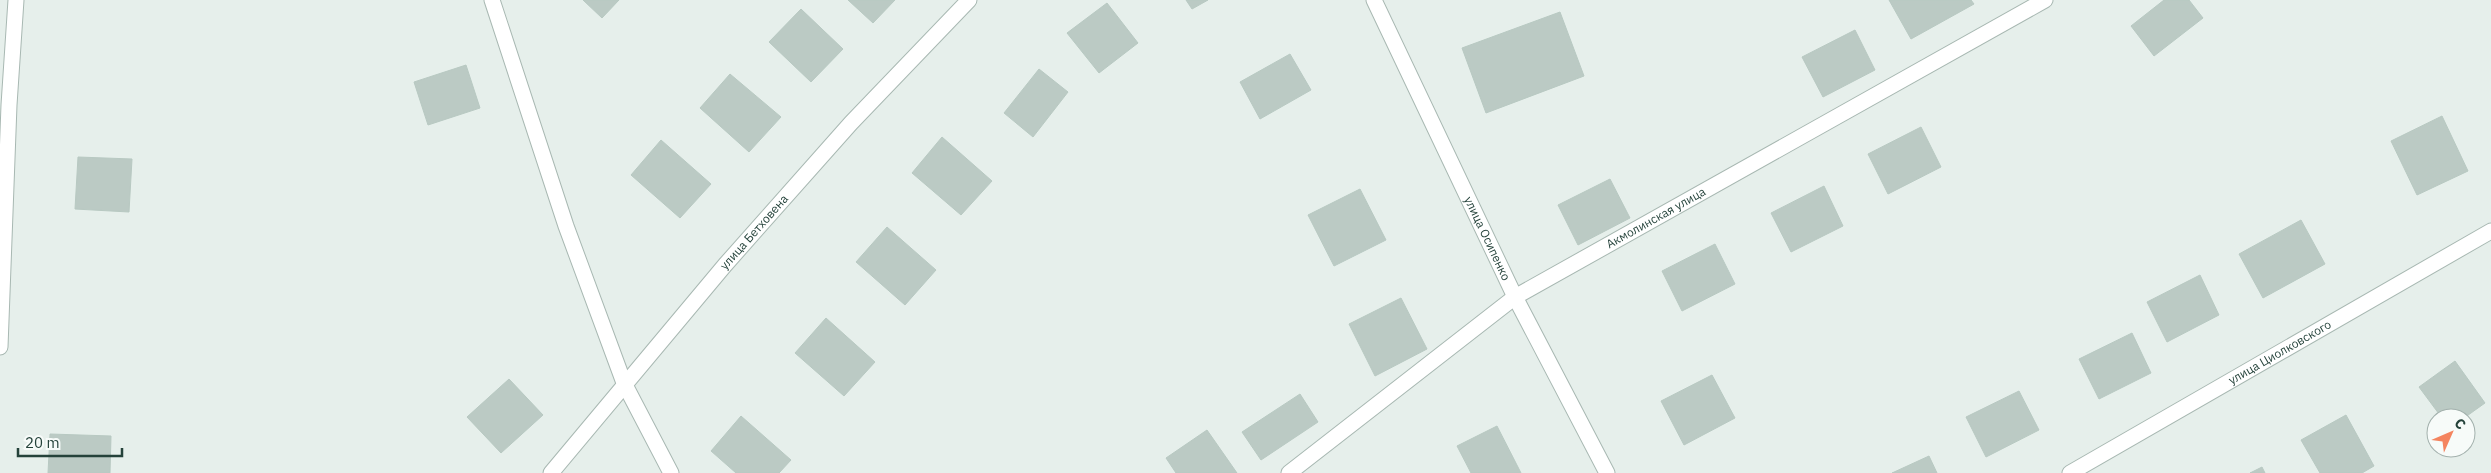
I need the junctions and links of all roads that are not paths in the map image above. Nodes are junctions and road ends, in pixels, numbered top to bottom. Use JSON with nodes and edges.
{"nodes":[{"id":1,"x":16,"y":0,"type":"edge"},
{"id":2,"x":492,"y":0,"type":"edge"},
{"id":3,"x":969,"y":0,"type":"edge"},
{"id":4,"x":1374,"y":0,"type":"edge"},
{"id":5,"x":2045,"y":0,"type":"edge"},
{"id":6,"x":5,"y":104,"type":"edge"},
{"id":7,"x":2491,"y":231,"type":"edge"},
{"id":8,"x":1515,"y":298,"type":"junction"},
{"id":9,"x":0,"y":347,"type":"edge"},
{"id":10,"x":624,"y":383,"type":"junction"},
{"id":11,"x":551,"y":473,"type":"edge"},
{"id":12,"x":671,"y":473,"type":"edge"},
{"id":13,"x":1289,"y":473,"type":"edge"},
{"id":14,"x":1607,"y":473,"type":"edge"},
{"id":15,"x":2070,"y":473,"type":"edge"}],
"edges":[{"from":1,"to":6,"type":"street"},
{"from":2,"to":10,"type":"street"},
{"from":3,"to":10,"type":"street","name":"улица Бетховена"},
{"from":4,"to":8,"type":"street","name":"улица Осипенко"},
{"from":5,"to":8,"type":"street","name":"Акмолинская улица"},
{"from":6,"to":9,"type":"street"},
{"from":7,"to":15,"type":"street","name":"улица Циолковского"},
{"from":8,"to":13,"type":"street","name":"Акмолинская улица"},
{"from":8,"to":14,"type":"street","name":"улица Осипенко"},
{"from":10,"to":11,"type":"street","name":"улица Бетховена"},
{"from":10,"to":12,"type":"street"}]}
